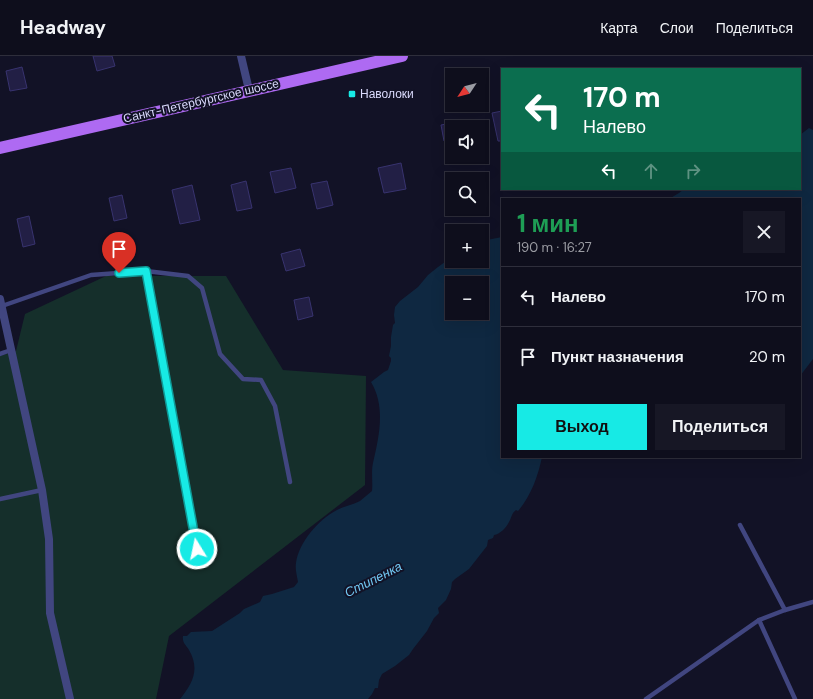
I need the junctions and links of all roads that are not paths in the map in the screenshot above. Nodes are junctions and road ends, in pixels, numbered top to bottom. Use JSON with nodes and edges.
{"nodes":[{"id":1,"x":241,"y":56,"type":"edge"},
{"id":2,"x":402,"y":56,"type":"edge"},
{"id":3,"x":249,"y":90,"type":"junction"},
{"id":4,"x":0,"y":148,"type":"edge"},
{"id":5,"x":146,"y":271,"type":"junction"},
{"id":6,"x":1,"y":303,"type":"edge"},
{"id":7,"x":11,"y":350,"type":"junction"},
{"id":8,"x":0,"y":354,"type":"edge"},
{"id":9,"x":290,"y":482,"type":"dead end"},
{"id":10,"x":42,"y":490,"type":"junction"},
{"id":11,"x":0,"y":499,"type":"edge"},
{"id":12,"x":740,"y":525,"type":"dead end"},
{"id":13,"x":197,"y":549,"type":"dead end"},
{"id":14,"x":813,"y":602,"type":"edge"},
{"id":15,"x":785,"y":610,"type":"junction"},
{"id":16,"x":758,"y":620,"type":"junction"},
{"id":17,"x":70,"y":699,"type":"edge"},
{"id":18,"x":646,"y":699,"type":"edge"},
{"id":19,"x":795,"y":699,"type":"edge"}],
"edges":[{"from":1,"to":3,"type":"street"},
{"from":2,"to":3,"type":"main road","name":"Санкт-Петербургское шоссе"},
{"from":3,"to":4,"type":"main road","name":"Санкт-Петербургское шоссе"},
{"from":5,"to":6,"type":"lane"},
{"from":5,"to":9,"type":"lane"},
{"from":5,"to":13,"type":"lane"},
{"from":6,"to":7,"type":"street"},
{"from":7,"to":8,"type":"lane"},
{"from":7,"to":10,"type":"street"},
{"from":10,"to":11,"type":"lane"},
{"from":10,"to":17,"type":"street"},
{"from":12,"to":15,"type":"lane"},
{"from":14,"to":15,"type":"lane"},
{"from":15,"to":16,"type":"lane"},
{"from":16,"to":18,"type":"lane"},
{"from":16,"to":19,"type":"lane"}]}
